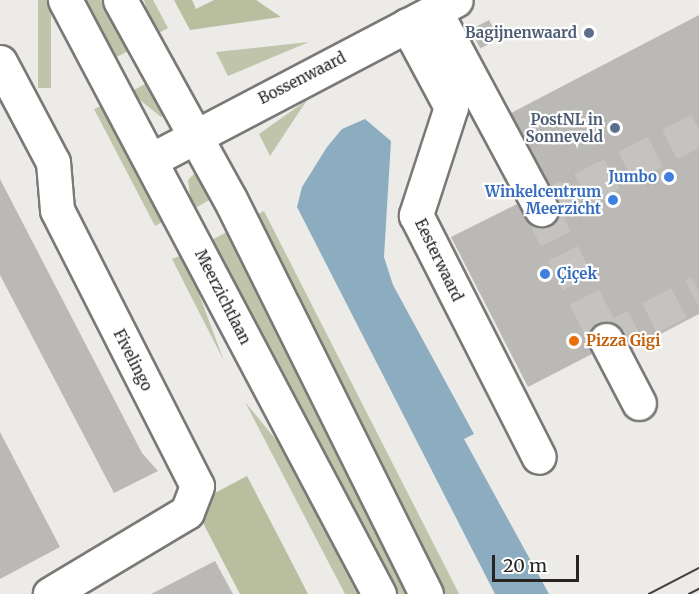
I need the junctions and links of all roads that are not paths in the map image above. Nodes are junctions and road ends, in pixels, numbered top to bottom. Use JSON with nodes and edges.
{"nodes":[{"id":1,"x":65,"y":0,"type":"edge"},
{"id":2,"x":120,"y":0,"type":"edge"},
{"id":3,"x":433,"y":12,"type":"edge"},
{"id":4,"x":0,"y":62,"type":"edge"},
{"id":5,"x":195,"y":135,"type":"junction"},
{"id":6,"x":151,"y":160,"type":"junction"},
{"id":7,"x":541,"y":209,"type":"dead end"},
{"id":8,"x":606,"y":340,"type":"dead end"},
{"id":9,"x":639,"y":403,"type":"dead end"},
{"id":10,"x":539,"y":457,"type":"dead end"},
{"id":11,"x":50,"y":594,"type":"edge"},
{"id":12,"x":379,"y":594,"type":"edge"},
{"id":13,"x":426,"y":594,"type":"edge"}],
"edges":[{"from":1,"to":6,"type":"street","name":"Meerzichtlaan"},
{"from":2,"to":5,"type":"street"},
{"from":3,"to":5,"type":"street","name":"Bossenwaard"},
{"from":3,"to":7,"type":"street"},
{"from":3,"to":10,"type":"street","name":"Eesterwaard"},
{"from":4,"to":11,"type":"street","name":"Fivelingo"},
{"from":5,"to":6,"type":"street","name":"Bossenwaard"},
{"from":5,"to":13,"type":"street"},
{"from":6,"to":12,"type":"street","name":"Meerzichtlaan"},
{"from":8,"to":9,"type":"street"}]}
